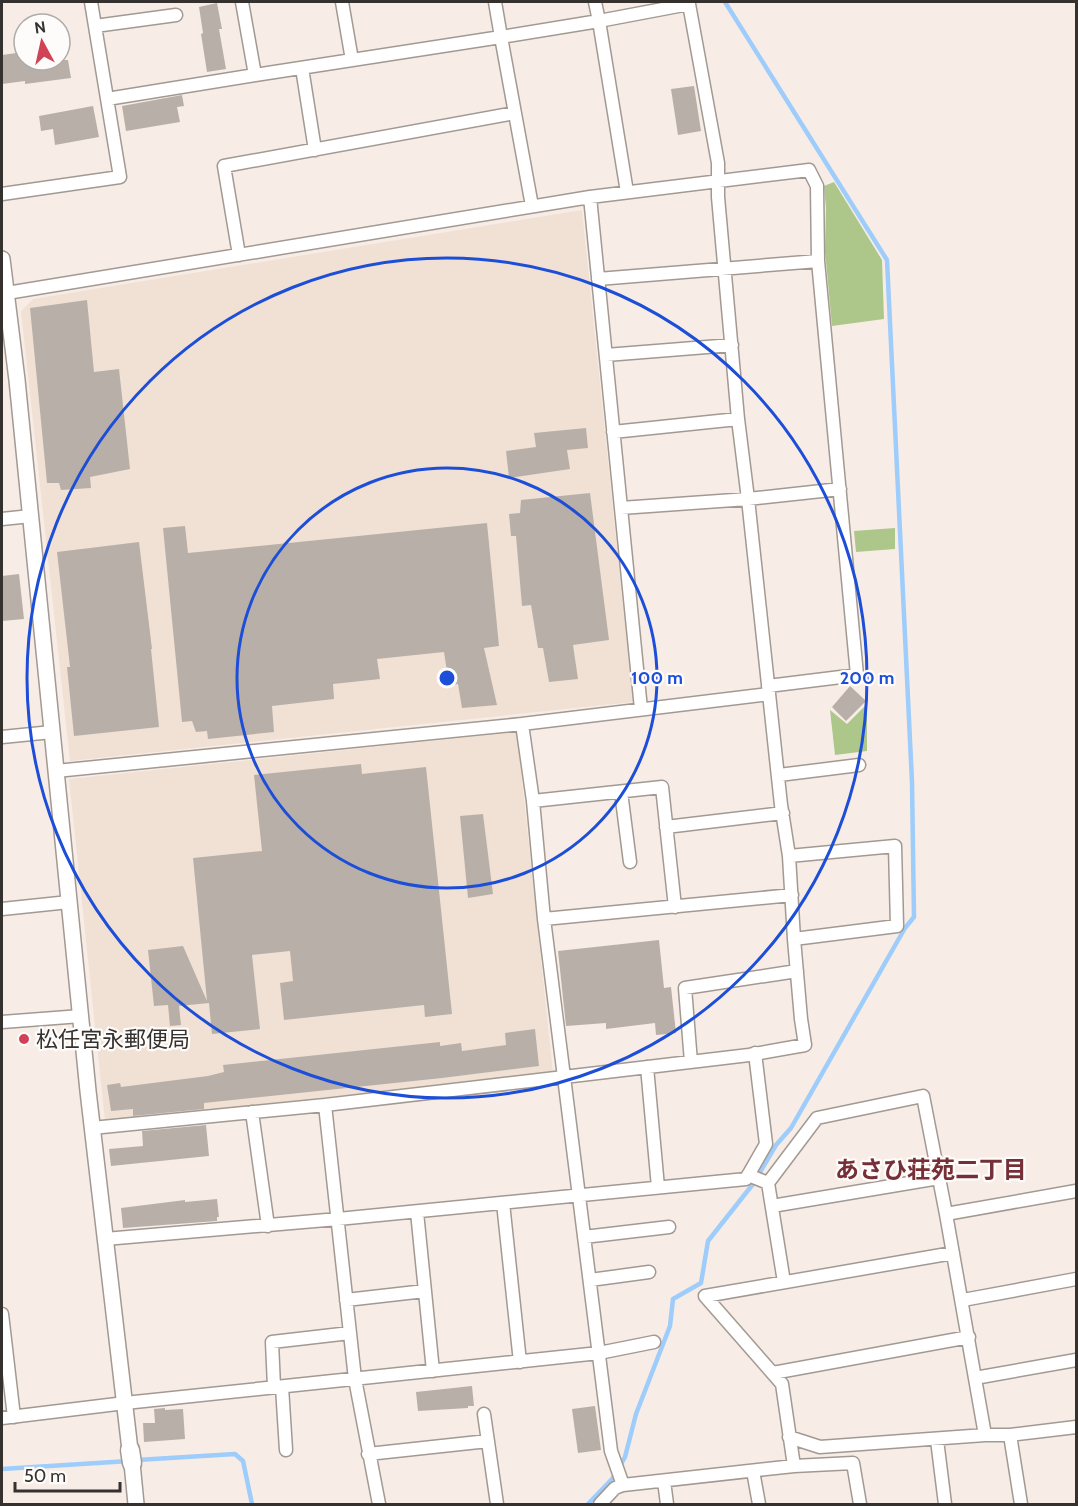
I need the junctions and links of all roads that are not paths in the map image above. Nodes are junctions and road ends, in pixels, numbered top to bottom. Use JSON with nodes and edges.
{"nodes":[{"id":1,"x":91,"y":2,"type":"edge"},
{"id":2,"x":242,"y":2,"type":"edge"},
{"id":3,"x":342,"y":2,"type":"edge"},
{"id":4,"x":495,"y":2,"type":"edge"},
{"id":5,"x":596,"y":2,"type":"edge"},
{"id":6,"x":176,"y":15,"type":"dead end"},
{"id":7,"x":599,"y":21,"type":"junction"},
{"id":8,"x":95,"y":26,"type":"junction"},
{"id":9,"x":501,"y":37,"type":"junction"},
{"id":10,"x":352,"y":60,"type":"junction"},
{"id":11,"x":302,"y":68,"type":"junction"},
{"id":12,"x":255,"y":75,"type":"junction"},
{"id":13,"x":107,"y":99,"type":"junction"},
{"id":14,"x":515,"y":113,"type":"junction"},
{"id":15,"x":315,"y":150,"type":"junction"},
{"id":16,"x":717,"y":181,"type":"junction"},
{"id":17,"x":627,"y":192,"type":"junction"},
{"id":18,"x":2,"y":194,"type":"edge"},
{"id":19,"x":590,"y":197,"type":"junction"},
{"id":20,"x":532,"y":206,"type":"junction"},
{"id":21,"x":239,"y":255,"type":"junction"},
{"id":22,"x":2,"y":259,"type":"edge"},
{"id":23,"x":818,"y":261,"type":"junction"},
{"id":24,"x":726,"y":269,"type":"junction"},
{"id":25,"x":598,"y":279,"type":"junction"},
{"id":26,"x":7,"y":293,"type":"junction"},
{"id":27,"x":732,"y":345,"type":"junction"},
{"id":28,"x":606,"y":355,"type":"junction"},
{"id":29,"x":738,"y":419,"type":"junction"},
{"id":30,"x":613,"y":432,"type":"junction"},
{"id":31,"x":840,"y":489,"type":"junction"},
{"id":32,"x":748,"y":498,"type":"junction"},
{"id":33,"x":621,"y":508,"type":"junction"},
{"id":34,"x":31,"y":516,"type":"junction"},
{"id":35,"x":2,"y":519,"type":"edge"},
{"id":36,"x":768,"y":690,"type":"junction"},
{"id":37,"x":641,"y":710,"type":"junction"},
{"id":38,"x":522,"y":724,"type":"junction"},
{"id":39,"x":52,"y":732,"type":"junction"},
{"id":40,"x":2,"y":737,"type":"edge"},
{"id":41,"x":860,"y":765,"type":"dead end"},
{"id":42,"x":56,"y":771,"type":"junction"},
{"id":43,"x":779,"y":775,"type":"junction"},
{"id":44,"x":621,"y":792,"type":"junction"},
{"id":45,"x":533,"y":801,"type":"junction"},
{"id":46,"x":783,"y":813,"type":"junction"},
{"id":47,"x":666,"y":826,"type":"junction"},
{"id":48,"x":789,"y":856,"type":"junction"},
{"id":49,"x":630,"y":862,"type":"dead end"},
{"id":50,"x":792,"y":895,"type":"junction"},
{"id":51,"x":69,"y":902,"type":"junction"},
{"id":52,"x":675,"y":907,"type":"junction"},
{"id":53,"x":2,"y":909,"type":"edge"},
{"id":54,"x":544,"y":919,"type":"junction"},
{"id":55,"x":794,"y":939,"type":"junction"},
{"id":56,"x":797,"y":971,"type":"junction"},
{"id":57,"x":81,"y":1016,"type":"junction"},
{"id":58,"x":2,"y":1022,"type":"edge"},
{"id":59,"x":755,"y":1053,"type":"junction"},
{"id":60,"x":691,"y":1062,"type":"junction"},
{"id":61,"x":647,"y":1067,"type":"junction"},
{"id":62,"x":564,"y":1077,"type":"junction"},
{"id":63,"x":325,"y":1105,"type":"junction"},
{"id":64,"x":252,"y":1112,"type":"junction"},
{"id":65,"x":93,"y":1128,"type":"junction"},
{"id":66,"x":749,"y":1175,"type":"junction"},
{"id":67,"x":939,"y":1178,"type":"junction"},
{"id":68,"x":766,"y":1183,"type":"junction"},
{"id":69,"x":658,"y":1187,"type":"junction"},
{"id":70,"x":1077,"y":1191,"type":"edge"},
{"id":71,"x":579,"y":1195,"type":"junction"},
{"id":72,"x":502,"y":1203,"type":"junction"},
{"id":73,"x":772,"y":1206,"type":"junction"},
{"id":74,"x":417,"y":1212,"type":"junction"},
{"id":75,"x":946,"y":1214,"type":"junction"},
{"id":76,"x":338,"y":1220,"type":"junction"},
{"id":77,"x":268,"y":1226,"type":"junction"},
{"id":78,"x":669,"y":1227,"type":"dead end"},
{"id":79,"x":584,"y":1237,"type":"junction"},
{"id":80,"x":105,"y":1239,"type":"junction"},
{"id":81,"x":953,"y":1253,"type":"junction"},
{"id":82,"x":649,"y":1272,"type":"dead end"},
{"id":83,"x":1077,"y":1279,"type":"edge"},
{"id":84,"x":590,"y":1281,"type":"junction"},
{"id":85,"x":784,"y":1282,"type":"junction"},
{"id":86,"x":425,"y":1291,"type":"junction"},
{"id":87,"x":346,"y":1300,"type":"junction"},
{"id":88,"x":963,"y":1300,"type":"junction"},
{"id":89,"x":2,"y":1314,"type":"edge"},
{"id":90,"x":350,"y":1333,"type":"junction"},
{"id":91,"x":969,"y":1337,"type":"junction"},
{"id":92,"x":654,"y":1342,"type":"dead end"},
{"id":93,"x":599,"y":1353,"type":"junction"},
{"id":94,"x":1077,"y":1360,"type":"edge"},
{"id":95,"x":520,"y":1362,"type":"junction"},
{"id":96,"x":433,"y":1371,"type":"junction"},
{"id":97,"x":773,"y":1373,"type":"junction"},
{"id":98,"x":975,"y":1378,"type":"junction"},
{"id":99,"x":355,"y":1379,"type":"junction"},
{"id":100,"x":278,"y":1387,"type":"junction"},
{"id":101,"x":125,"y":1403,"type":"junction"},
{"id":102,"x":484,"y":1414,"type":"dead end"},
{"id":103,"x":8,"y":1417,"type":"edge"},
{"id":104,"x":1077,"y":1427,"type":"edge"},
{"id":105,"x":985,"y":1435,"type":"junction"},
{"id":106,"x":1010,"y":1435,"type":"junction"},
{"id":107,"x":789,"y":1437,"type":"junction"},
{"id":108,"x":937,"y":1440,"type":"junction"},
{"id":109,"x":488,"y":1441,"type":"junction"},
{"id":110,"x":286,"y":1450,"type":"dead end"},
{"id":111,"x":368,"y":1454,"type":"junction"},
{"id":112,"x":794,"y":1466,"type":"junction"},
{"id":113,"x":753,"y":1471,"type":"junction"},
{"id":114,"x":619,"y":1474,"type":"junction"},
{"id":115,"x":664,"y":1481,"type":"junction"},
{"id":116,"x":136,"y":1504,"type":"edge"},
{"id":117,"x":379,"y":1504,"type":"edge"},
{"id":118,"x":498,"y":1504,"type":"edge"},
{"id":119,"x":600,"y":1504,"type":"edge"},
{"id":120,"x":667,"y":1504,"type":"edge"},
{"id":121,"x":759,"y":1504,"type":"edge"},
{"id":122,"x":860,"y":1504,"type":"edge"},
{"id":123,"x":945,"y":1504,"type":"edge"},
{"id":124,"x":1021,"y":1504,"type":"edge"}],
"edges":[{"from":1,"to":8,"type":"street"},
{"from":2,"to":12,"type":"street"},
{"from":3,"to":10,"type":"street"},
{"from":4,"to":9,"type":"street"},
{"from":5,"to":7,"type":"street"},
{"from":6,"to":8,"type":"street"},
{"from":7,"to":9,"type":"street"},
{"from":7,"to":16,"type":"street"},
{"from":7,"to":17,"type":"street"},
{"from":8,"to":13,"type":"street"},
{"from":9,"to":10,"type":"street"},
{"from":9,"to":14,"type":"street"},
{"from":10,"to":11,"type":"street"},
{"from":11,"to":12,"type":"street"},
{"from":11,"to":15,"type":"street"},
{"from":12,"to":13,"type":"street"},
{"from":13,"to":18,"type":"street"},
{"from":14,"to":15,"type":"street"},
{"from":14,"to":20,"type":"street"},
{"from":15,"to":21,"type":"street"},
{"from":16,"to":17,"type":"street"},
{"from":16,"to":23,"type":"street"},
{"from":16,"to":24,"type":"street"},
{"from":17,"to":19,"type":"street"},
{"from":19,"to":20,"type":"street"},
{"from":19,"to":25,"type":"street"},
{"from":20,"to":21,"type":"street"},
{"from":21,"to":26,"type":"street"},
{"from":22,"to":26,"type":"street"},
{"from":23,"to":24,"type":"street"},
{"from":23,"to":31,"type":"street"},
{"from":24,"to":25,"type":"street"},
{"from":24,"to":27,"type":"street"},
{"from":25,"to":28,"type":"street"},
{"from":26,"to":34,"type":"street"},
{"from":27,"to":28,"type":"street"},
{"from":27,"to":29,"type":"street"},
{"from":28,"to":30,"type":"street"},
{"from":29,"to":30,"type":"street"},
{"from":29,"to":32,"type":"street"},
{"from":30,"to":33,"type":"street"},
{"from":31,"to":32,"type":"street"},
{"from":31,"to":36,"type":"street"},
{"from":32,"to":33,"type":"street"},
{"from":32,"to":36,"type":"street"},
{"from":33,"to":37,"type":"street"},
{"from":34,"to":35,"type":"street"},
{"from":34,"to":39,"type":"street"},
{"from":36,"to":37,"type":"street"},
{"from":36,"to":43,"type":"street"},
{"from":37,"to":38,"type":"street"},
{"from":38,"to":42,"type":"street"},
{"from":38,"to":45,"type":"street"},
{"from":39,"to":40,"type":"street"},
{"from":39,"to":42,"type":"street"},
{"from":41,"to":43,"type":"street"},
{"from":42,"to":51,"type":"street"},
{"from":43,"to":46,"type":"street"},
{"from":44,"to":45,"type":"street"},
{"from":44,"to":47,"type":"street"},
{"from":44,"to":49,"type":"street"},
{"from":45,"to":54,"type":"street"},
{"from":46,"to":47,"type":"street"},
{"from":46,"to":48,"type":"street"},
{"from":47,"to":52,"type":"street"},
{"from":48,"to":50,"type":"street"},
{"from":48,"to":55,"type":"street"},
{"from":50,"to":52,"type":"street"},
{"from":50,"to":55,"type":"street"},
{"from":51,"to":53,"type":"street"},
{"from":51,"to":57,"type":"street"},
{"from":52,"to":54,"type":"street"},
{"from":54,"to":62,"type":"street"},
{"from":55,"to":56,"type":"street"},
{"from":56,"to":59,"type":"street"},
{"from":56,"to":60,"type":"street"},
{"from":57,"to":58,"type":"street"},
{"from":57,"to":65,"type":"street"},
{"from":59,"to":60,"type":"street"},
{"from":59,"to":66,"type":"street"},
{"from":60,"to":61,"type":"street"},
{"from":61,"to":62,"type":"street"},
{"from":61,"to":69,"type":"street"},
{"from":62,"to":63,"type":"street"},
{"from":62,"to":71,"type":"street"},
{"from":63,"to":64,"type":"street"},
{"from":63,"to":76,"type":"street"},
{"from":64,"to":65,"type":"street"},
{"from":64,"to":77,"type":"street"},
{"from":65,"to":80,"type":"street"},
{"from":66,"to":68,"type":"street"},
{"from":66,"to":69,"type":"street"},
{"from":67,"to":68,"type":"street"},
{"from":67,"to":73,"type":"street"},
{"from":67,"to":75,"type":"street"},
{"from":68,"to":73,"type":"street"},
{"from":69,"to":71,"type":"street"},
{"from":70,"to":75,"type":"street"},
{"from":71,"to":72,"type":"street"},
{"from":71,"to":79,"type":"street"},
{"from":72,"to":74,"type":"street"},
{"from":72,"to":95,"type":"street"},
{"from":73,"to":85,"type":"street"},
{"from":74,"to":76,"type":"street"},
{"from":74,"to":86,"type":"street"},
{"from":75,"to":81,"type":"street"},
{"from":76,"to":77,"type":"street"},
{"from":76,"to":87,"type":"street"},
{"from":77,"to":80,"type":"street"},
{"from":78,"to":79,"type":"street"},
{"from":79,"to":84,"type":"street"},
{"from":80,"to":101,"type":"street"},
{"from":81,"to":85,"type":"street"},
{"from":81,"to":88,"type":"street"},
{"from":82,"to":84,"type":"street"},
{"from":83,"to":88,"type":"street"},
{"from":84,"to":93,"type":"street"},
{"from":85,"to":97,"type":"street"},
{"from":86,"to":87,"type":"street"},
{"from":86,"to":96,"type":"street"},
{"from":87,"to":90,"type":"street"},
{"from":88,"to":91,"type":"street"},
{"from":89,"to":103,"type":"street"},
{"from":90,"to":99,"type":"street"},
{"from":90,"to":100,"type":"street"},
{"from":91,"to":97,"type":"street"},
{"from":91,"to":98,"type":"street"},
{"from":92,"to":93,"type":"street"},
{"from":93,"to":95,"type":"street"},
{"from":93,"to":114,"type":"street"},
{"from":94,"to":98,"type":"street"},
{"from":95,"to":96,"type":"street"},
{"from":96,"to":99,"type":"street"},
{"from":97,"to":107,"type":"street"},
{"from":98,"to":105,"type":"street"},
{"from":99,"to":100,"type":"street"},
{"from":99,"to":111,"type":"street"},
{"from":100,"to":101,"type":"street"},
{"from":100,"to":110,"type":"street"},
{"from":101,"to":103,"type":"street"},
{"from":101,"to":116,"type":"street"},
{"from":102,"to":109,"type":"street"},
{"from":104,"to":106,"type":"street"},
{"from":105,"to":106,"type":"street"},
{"from":105,"to":108,"type":"street"},
{"from":106,"to":124,"type":"street"},
{"from":107,"to":108,"type":"street"},
{"from":107,"to":112,"type":"street"},
{"from":108,"to":123,"type":"street"},
{"from":109,"to":111,"type":"street"},
{"from":109,"to":118,"type":"street"},
{"from":111,"to":117,"type":"street"},
{"from":112,"to":113,"type":"street"},
{"from":112,"to":122,"type":"street"},
{"from":113,"to":115,"type":"street"},
{"from":113,"to":121,"type":"street"},
{"from":114,"to":115,"type":"street"},
{"from":114,"to":119,"type":"street"},
{"from":115,"to":120,"type":"street"}]}
